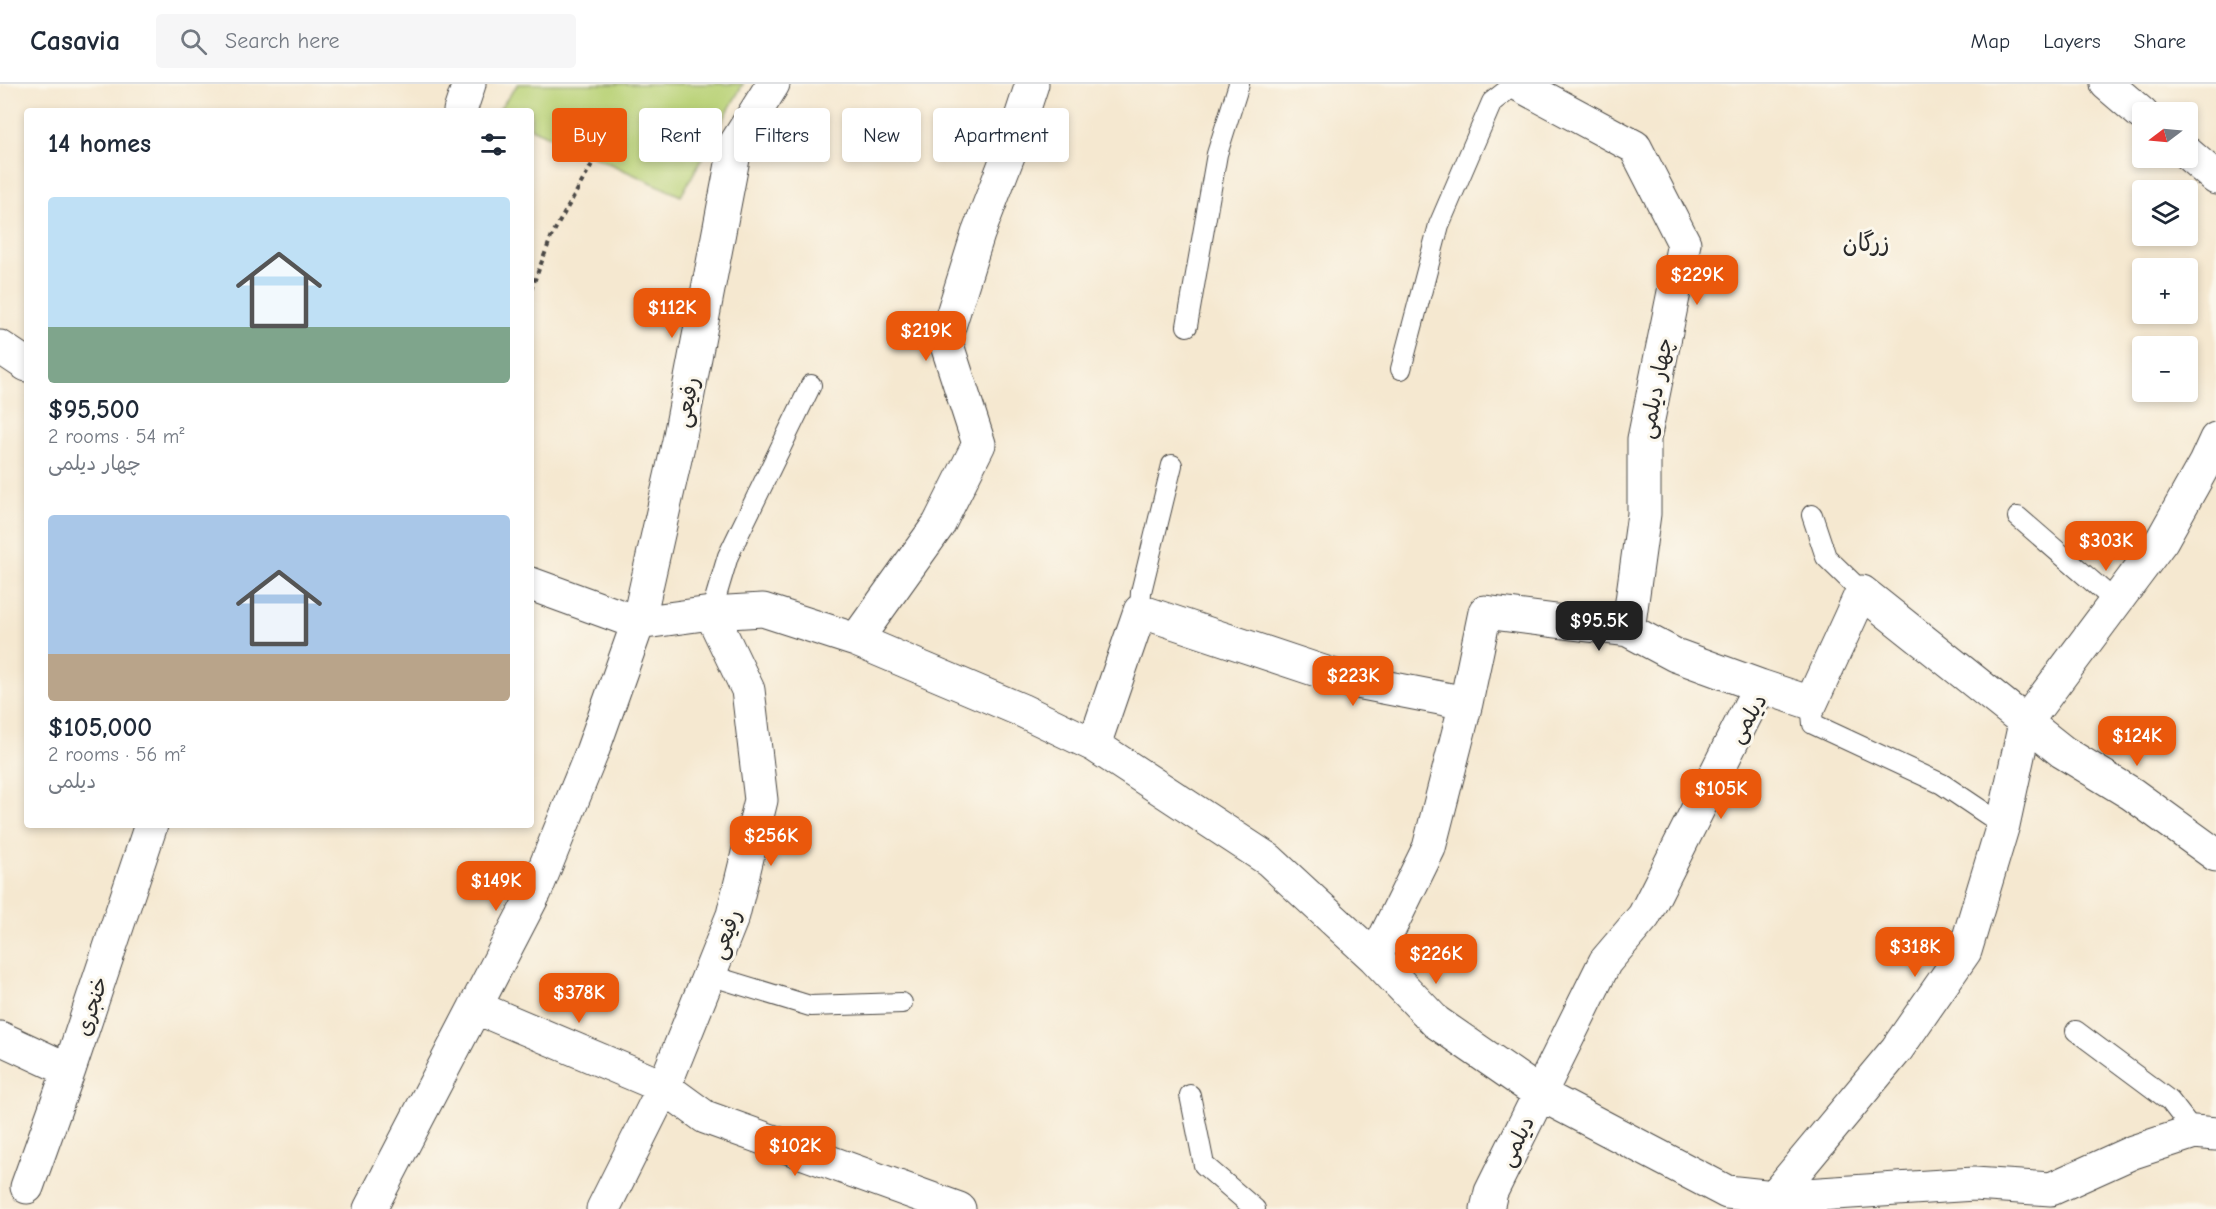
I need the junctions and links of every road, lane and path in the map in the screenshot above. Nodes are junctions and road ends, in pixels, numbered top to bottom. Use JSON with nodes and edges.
{"nodes":[{"id":1,"x":469,"y":84,"type":"edge"},
{"id":2,"x":773,"y":84,"type":"edge"},
{"id":3,"x":1032,"y":84,"type":"edge"},
{"id":4,"x":1239,"y":84,"type":"edge"},
{"id":5,"x":1516,"y":84,"type":"edge"},
{"id":6,"x":2107,"y":84,"type":"edge"},
{"id":7,"x":2132,"y":105,"type":"edge"},
{"id":8,"x":461,"y":108,"type":"edge"},
{"id":9,"x":593,"y":162,"type":"edge"},
{"id":10,"x":2198,"y":162,"type":"edge"},
{"id":11,"x":2216,"y":178,"type":"edge"},
{"id":12,"x":534,"y":282,"type":"edge"},
{"id":13,"x":1187,"y":326,"type":"dead end"},
{"id":14,"x":0,"y":347,"type":"edge"},
{"id":15,"x":24,"y":363,"type":"edge"},
{"id":16,"x":1401,"y":369,"type":"dead end"},
{"id":17,"x":811,"y":385,"type":"dead end"},
{"id":18,"x":2216,"y":439,"type":"edge"},
{"id":19,"x":1172,"y":465,"type":"dead end"},
{"id":20,"x":1812,"y":515,"type":"dead end"},
{"id":21,"x":2018,"y":517,"type":"dead end"},
{"id":22,"x":534,"y":585,"type":"edge"},
{"id":23,"x":1863,"y":592,"type":"junction"},
{"id":24,"x":2116,"y":602,"type":"junction"},
{"id":25,"x":1140,"y":611,"type":"junction"},
{"id":26,"x":711,"y":613,"type":"junction"},
{"id":27,"x":638,"y":622,"type":"junction"},
{"id":28,"x":1628,"y":630,"type":"junction"},
{"id":29,"x":856,"y":640,"type":"junction"},
{"id":30,"x":1760,"y":686,"type":"junction"},
{"id":31,"x":1466,"y":702,"type":"junction"},
{"id":32,"x":1811,"y":703,"type":"junction"},
{"id":33,"x":2025,"y":723,"type":"junction"},
{"id":34,"x":1094,"y":746,"type":"junction"},
{"id":35,"x":2003,"y":825,"type":"junction"},
{"id":36,"x":150,"y":828,"type":"edge"},
{"id":37,"x":2216,"y":855,"type":"edge"},
{"id":38,"x":1375,"y":958,"type":"junction"},
{"id":39,"x":709,"y":975,"type":"junction"},
{"id":40,"x":902,"y":1003,"type":"dead end"},
{"id":41,"x":475,"y":1007,"type":"junction"},
{"id":42,"x":2076,"y":1030,"type":"dead end"},
{"id":43,"x":0,"y":1038,"type":"edge"},
{"id":44,"x":69,"y":1070,"type":"junction"},
{"id":45,"x":664,"y":1087,"type":"junction"},
{"id":46,"x":1540,"y":1094,"type":"junction"},
{"id":47,"x":1190,"y":1095,"type":"dead end"},
{"id":48,"x":2205,"y":1133,"type":"edge"},
{"id":49,"x":27,"y":1187,"type":"dead end"},
{"id":50,"x":2044,"y":1199,"type":"edge"},
{"id":51,"x":1770,"y":1203,"type":"edge"},
{"id":52,"x":370,"y":1209,"type":"edge"},
{"id":53,"x":603,"y":1209,"type":"edge"},
{"id":54,"x":958,"y":1209,"type":"edge"},
{"id":55,"x":1255,"y":1209,"type":"edge"},
{"id":56,"x":1487,"y":1209,"type":"edge"}],
"edges":[{"from":1,"to":8,"type":"street"},
{"from":2,"to":27,"type":"street","name":"رفیعی"},
{"from":3,"to":29,"type":"street"},
{"from":4,"to":13,"type":"lane"},
{"from":5,"to":16,"type":"lane"},
{"from":5,"to":28,"type":"street","name":"چهار دیلمی"},
{"from":6,"to":7,"type":"street"},
{"from":9,"to":12,"type":"path"},
{"from":10,"to":11,"type":"street"},
{"from":14,"to":15,"type":"street"},
{"from":17,"to":26,"type":"lane"},
{"from":18,"to":24,"type":"street"},
{"from":19,"to":25,"type":"lane"},
{"from":20,"to":23,"type":"lane"},
{"from":21,"to":24,"type":"lane"},
{"from":22,"to":27,"type":"street"},
{"from":23,"to":32,"type":"street"},
{"from":23,"to":33,"type":"street"},
{"from":24,"to":33,"type":"street"},
{"from":25,"to":31,"type":"street"},
{"from":25,"to":34,"type":"street"},
{"from":26,"to":27,"type":"street"},
{"from":26,"to":29,"type":"street"},
{"from":26,"to":39,"type":"street","name":"رفیعی"},
{"from":27,"to":41,"type":"street","name":"رفیعی"},
{"from":28,"to":30,"type":"street"},
{"from":28,"to":31,"type":"street"},
{"from":29,"to":34,"type":"street"},
{"from":30,"to":32,"type":"street","name":"دیلمی"},
{"from":30,"to":46,"type":"street","name":"دیلمی"},
{"from":31,"to":38,"type":"street"},
{"from":32,"to":35,"type":"lane"},
{"from":33,"to":35,"type":"street"},
{"from":33,"to":37,"type":"street"},
{"from":34,"to":38,"type":"street"},
{"from":35,"to":51,"type":"street"},
{"from":36,"to":44,"type":"street","name":"خنجری"},
{"from":38,"to":46,"type":"street"},
{"from":39,"to":40,"type":"lane"},
{"from":39,"to":45,"type":"street","name":"رفیعی"},
{"from":41,"to":45,"type":"street"},
{"from":41,"to":52,"type":"street","name":"رفیعی"},
{"from":42,"to":48,"type":"lane"},
{"from":43,"to":44,"type":"street"},
{"from":44,"to":49,"type":"street","name":"خنجری"},
{"from":45,"to":53,"type":"street","name":"رفیعی"},
{"from":45,"to":54,"type":"street"},
{"from":46,"to":51,"type":"street"},
{"from":46,"to":56,"type":"street","name":"دیلمی"},
{"from":47,"to":55,"type":"lane"},
{"from":48,"to":50,"type":"street"},
{"from":50,"to":51,"type":"street"}]}
